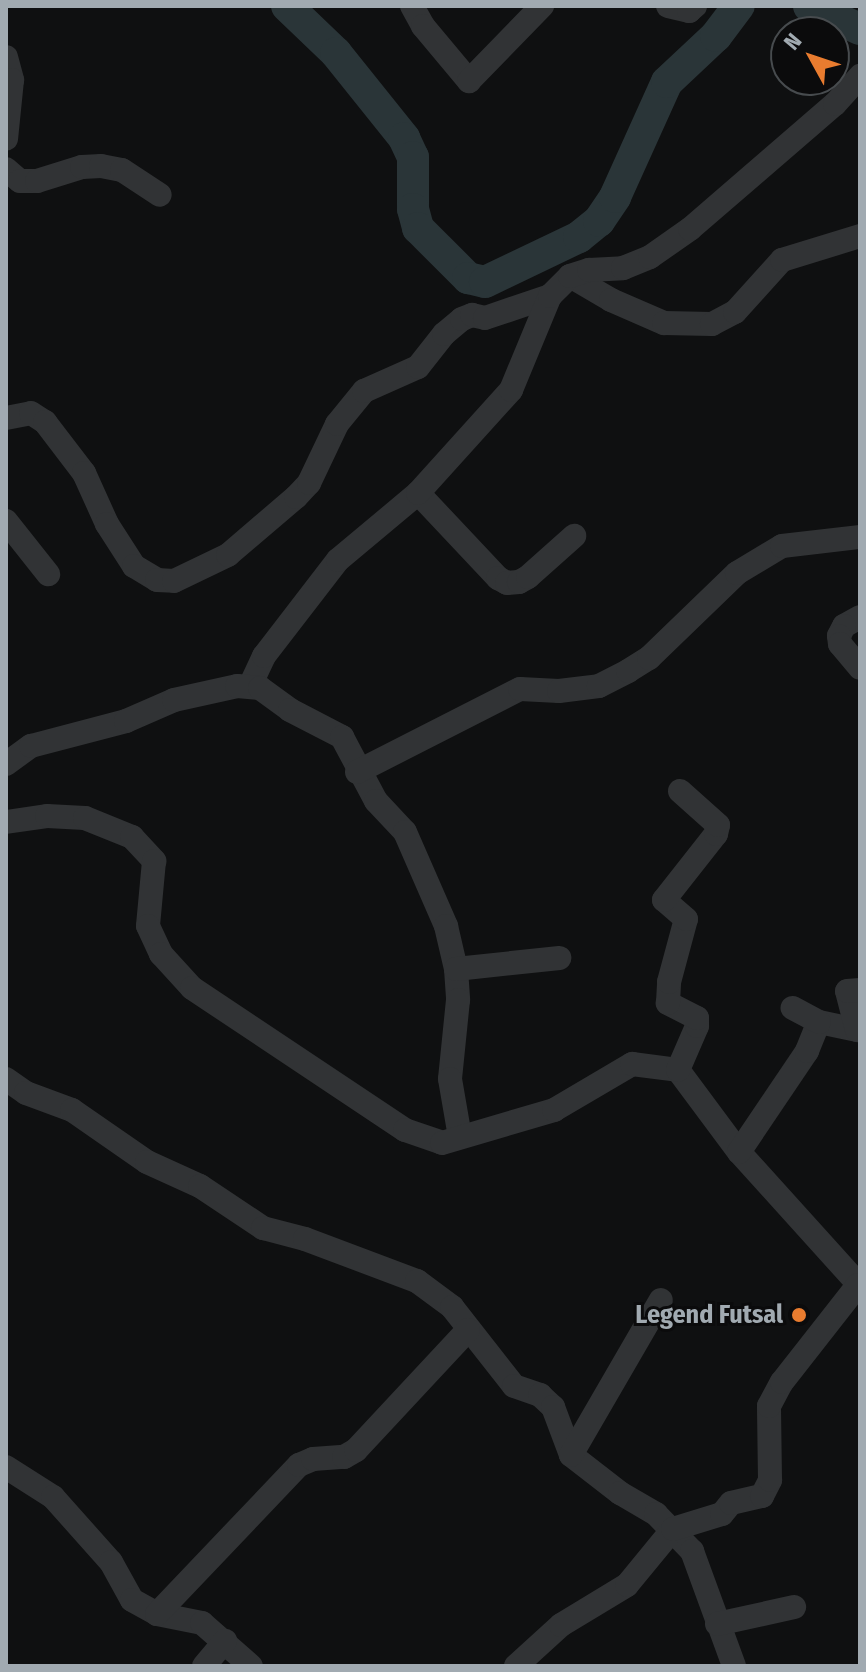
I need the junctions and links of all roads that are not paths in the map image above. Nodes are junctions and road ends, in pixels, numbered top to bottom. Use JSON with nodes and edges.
{"nodes":[{"id":1,"x":412,"y":6,"type":"edge"},
{"id":2,"x":542,"y":6,"type":"edge"},
{"id":3,"x":668,"y":6,"type":"edge"},
{"id":4,"x":695,"y":6,"type":"edge"},
{"id":5,"x":8,"y":73,"type":"edge"},
{"id":6,"x":860,"y":76,"type":"edge"},
{"id":7,"x":6,"y":139,"type":"edge"},
{"id":8,"x":6,"y":169,"type":"edge"},
{"id":9,"x":160,"y":195,"type":"dead end"},
{"id":10,"x":860,"y":236,"type":"edge"},
{"id":11,"x":570,"y":276,"type":"junction"},
{"id":12,"x":550,"y":296,"type":"junction"},
{"id":13,"x":6,"y":418,"type":"edge"},
{"id":14,"x":418,"y":493,"type":"junction"},
{"id":15,"x":6,"y":521,"type":"edge"},
{"id":16,"x":574,"y":536,"type":"dead end"},
{"id":17,"x":860,"y":537,"type":"edge"},
{"id":18,"x":48,"y":574,"type":"dead end"},
{"id":19,"x":860,"y":617,"type":"edge"},
{"id":20,"x":860,"y":668,"type":"edge"},
{"id":21,"x":250,"y":686,"type":"junction"},
{"id":22,"x":6,"y":764,"type":"edge"},
{"id":23,"x":357,"y":772,"type":"junction"},
{"id":24,"x":680,"y":791,"type":"dead end"},
{"id":25,"x":6,"y":822,"type":"edge"},
{"id":26,"x":559,"y":958,"type":"dead end"},
{"id":27,"x":456,"y":969,"type":"junction"},
{"id":28,"x":860,"y":990,"type":"edge"},
{"id":29,"x":793,"y":1008,"type":"dead end"},
{"id":30,"x":819,"y":1022,"type":"junction"},
{"id":31,"x":678,"y":1070,"type":"junction"},
{"id":32,"x":6,"y":1079,"type":"edge"},
{"id":33,"x":460,"y":1137,"type":"junction"},
{"id":34,"x":739,"y":1152,"type":"junction"},
{"id":35,"x":859,"y":1285,"type":"edge"},
{"id":36,"x":661,"y":1300,"type":"dead end"},
{"id":37,"x":468,"y":1330,"type":"junction"},
{"id":38,"x":571,"y":1455,"type":"junction"},
{"id":39,"x":6,"y":1467,"type":"edge"},
{"id":40,"x":673,"y":1529,"type":"junction"},
{"id":41,"x":794,"y":1607,"type":"dead end"},
{"id":42,"x":157,"y":1614,"type":"junction"},
{"id":43,"x":717,"y":1624,"type":"junction"},
{"id":44,"x":225,"y":1641,"type":"junction"},
{"id":45,"x":204,"y":1666,"type":"edge"},
{"id":46,"x":251,"y":1666,"type":"edge"},
{"id":47,"x":516,"y":1666,"type":"edge"},
{"id":48,"x":734,"y":1666,"type":"edge"}],
"edges":[{"from":1,"to":2,"type":"street"},
{"from":3,"to":4,"type":"street"},
{"from":5,"to":7,"type":"street"},
{"from":6,"to":11,"type":"street"},
{"from":8,"to":9,"type":"street"},
{"from":10,"to":11,"type":"street"},
{"from":11,"to":12,"type":"street"},
{"from":12,"to":13,"type":"street"},
{"from":12,"to":14,"type":"street"},
{"from":14,"to":16,"type":"street"},
{"from":14,"to":21,"type":"street"},
{"from":15,"to":18,"type":"street"},
{"from":17,"to":23,"type":"street"},
{"from":19,"to":20,"type":"street"},
{"from":21,"to":22,"type":"street"},
{"from":21,"to":23,"type":"street"},
{"from":23,"to":27,"type":"street"},
{"from":24,"to":31,"type":"street"},
{"from":25,"to":33,"type":"street"},
{"from":26,"to":27,"type":"street"},
{"from":27,"to":33,"type":"street"},
{"from":28,"to":30,"type":"street"},
{"from":29,"to":30,"type":"street"},
{"from":30,"to":34,"type":"street"},
{"from":31,"to":33,"type":"street"},
{"from":31,"to":34,"type":"street"},
{"from":32,"to":37,"type":"street"},
{"from":34,"to":35,"type":"street"},
{"from":35,"to":40,"type":"street"},
{"from":36,"to":38,"type":"street"},
{"from":37,"to":38,"type":"street"},
{"from":37,"to":42,"type":"street"},
{"from":38,"to":40,"type":"street"},
{"from":39,"to":42,"type":"street"},
{"from":40,"to":43,"type":"street"},
{"from":40,"to":47,"type":"street"},
{"from":41,"to":43,"type":"street"},
{"from":42,"to":44,"type":"street"},
{"from":43,"to":48,"type":"street"},
{"from":44,"to":45,"type":"street"},
{"from":44,"to":46,"type":"street"}]}
